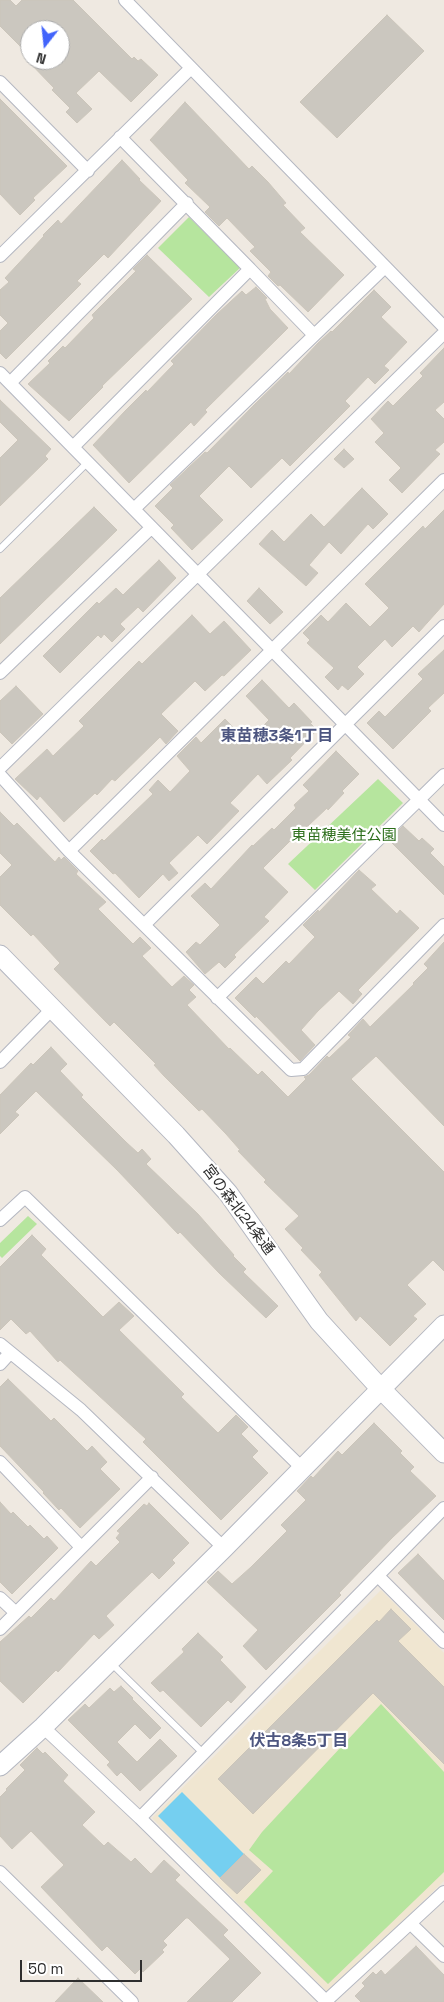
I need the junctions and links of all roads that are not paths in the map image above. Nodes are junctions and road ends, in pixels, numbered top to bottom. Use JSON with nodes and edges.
{"nodes":[{"id":1,"x":124,"y":0,"type":"edge"},
{"id":2,"x":191,"y":68,"type":"junction"},
{"id":3,"x":0,"y":82,"type":"edge"},
{"id":4,"x":120,"y":137,"type":"junction"},
{"id":5,"x":88,"y":171,"type":"junction"},
{"id":6,"x":187,"y":204,"type":"junction"},
{"id":7,"x":0,"y":256,"type":"edge"},
{"id":8,"x":385,"y":267,"type":"junction"},
{"id":9,"x":250,"y":269,"type":"junction"},
{"id":10,"x":444,"y":327,"type":"edge"},
{"id":11,"x":444,"y":333,"type":"edge"},
{"id":12,"x":314,"y":335,"type":"junction"},
{"id":13,"x":0,"y":373,"type":"edge"},
{"id":14,"x":10,"y":382,"type":"junction"},
{"id":15,"x":73,"y":446,"type":"junction"},
{"id":16,"x":88,"y":462,"type":"junction"},
{"id":17,"x":444,"y":480,"type":"edge"},
{"id":18,"x":134,"y":509,"type":"junction"},
{"id":19,"x":151,"y":528,"type":"junction"},
{"id":20,"x":0,"y":549,"type":"edge"},
{"id":21,"x":198,"y":574,"type":"junction"},
{"id":22,"x":444,"y":626,"type":"edge"},
{"id":23,"x":272,"y":649,"type":"junction"},
{"id":24,"x":0,"y":673,"type":"edge"},
{"id":25,"x":346,"y":725,"type":"junction"},
{"id":26,"x":0,"y":768,"type":"edge"},
{"id":27,"x":0,"y":775,"type":"edge"},
{"id":28,"x":444,"y":775,"type":"edge"},
{"id":29,"x":419,"y":800,"type":"junction"},
{"id":30,"x":444,"y":825,"type":"edge"},
{"id":31,"x":69,"y":851,"type":"junction"},
{"id":32,"x":144,"y":925,"type":"junction"},
{"id":33,"x":444,"y":925,"type":"edge"},
{"id":34,"x":0,"y":955,"type":"edge"},
{"id":35,"x":217,"y":998,"type":"junction"},
{"id":36,"x":54,"y":1008,"type":"junction"},
{"id":37,"x":0,"y":1062,"type":"edge"},
{"id":38,"x":0,"y":1220,"type":"edge"},
{"id":39,"x":444,"y":1325,"type":"edge"},
{"id":40,"x":0,"y":1344,"type":"edge"},
{"id":41,"x":10,"y":1353,"type":"junction"},
{"id":42,"x":0,"y":1364,"type":"edge"},
{"id":43,"x":380,"y":1388,"type":"junction"},
{"id":44,"x":444,"y":1453,"type":"edge"},
{"id":45,"x":0,"y":1462,"type":"edge"},
{"id":46,"x":302,"y":1468,"type":"junction"},
{"id":47,"x":152,"y":1477,"type":"junction"},
{"id":48,"x":444,"y":1508,"type":"edge"},
{"id":49,"x":82,"y":1547,"type":"junction"},
{"id":50,"x":224,"y":1548,"type":"junction"},
{"id":51,"x":378,"y":1576,"type":"junction"},
{"id":52,"x":0,"y":1598,"type":"edge"},
{"id":53,"x":16,"y":1613,"type":"junction"},
{"id":54,"x":0,"y":1629,"type":"edge"},
{"id":55,"x":444,"y":1642,"type":"edge"},
{"id":56,"x":109,"y":1661,"type":"junction"},
{"id":57,"x":43,"y":1726,"type":"junction"},
{"id":58,"x":204,"y":1754,"type":"junction"},
{"id":59,"x":0,"y":1766,"type":"edge"},
{"id":60,"x":140,"y":1818,"type":"junction"},
{"id":61,"x":0,"y":1872,"type":"edge"},
{"id":62,"x":444,"y":1892,"type":"edge"},
{"id":63,"x":411,"y":1924,"type":"junction"},
{"id":64,"x":444,"y":1956,"type":"edge"},
{"id":65,"x":132,"y":2002,"type":"edge"},
{"id":66,"x":326,"y":2002,"type":"edge"}],
"edges":[{"from":1,"to":2,"type":"street"},
{"from":2,"to":4,"type":"street"},
{"from":2,"to":8,"type":"street"},
{"from":3,"to":5,"type":"street"},
{"from":4,"to":5,"type":"street"},
{"from":4,"to":6,"type":"street"},
{"from":5,"to":7,"type":"street"},
{"from":6,"to":9,"type":"street"},
{"from":6,"to":14,"type":"street"},
{"from":8,"to":10,"type":"street"},
{"from":8,"to":12,"type":"street"},
{"from":9,"to":12,"type":"street"},
{"from":9,"to":15,"type":"street"},
{"from":11,"to":21,"type":"street"},
{"from":12,"to":18,"type":"street"},
{"from":13,"to":14,"type":"street"},
{"from":14,"to":15,"type":"street"},
{"from":15,"to":16,"type":"street"},
{"from":16,"to":18,"type":"street"},
{"from":16,"to":20,"type":"lane"},
{"from":17,"to":23,"type":"street"},
{"from":18,"to":19,"type":"street"},
{"from":19,"to":21,"type":"street"},
{"from":19,"to":24,"type":"street"},
{"from":21,"to":23,"type":"street"},
{"from":21,"to":26,"type":"street"},
{"from":22,"to":25,"type":"street"},
{"from":23,"to":25,"type":"street"},
{"from":23,"to":31,"type":"street"},
{"from":25,"to":29,"type":"street"},
{"from":25,"to":32,"type":"street"},
{"from":27,"to":31,"type":"street"},
{"from":28,"to":29,"type":"street"},
{"from":29,"to":30,"type":"street"},
{"from":29,"to":35,"type":"street"},
{"from":31,"to":32,"type":"street"},
{"from":32,"to":35,"type":"street"},
{"from":33,"to":35,"type":"street"},
{"from":34,"to":36,"type":"street","name":"宮の森北24条通"},
{"from":36,"to":37,"type":"street"},
{"from":36,"to":43,"type":"street","name":"宮の森北24条通"},
{"from":38,"to":46,"type":"street"},
{"from":39,"to":43,"type":"street"},
{"from":40,"to":41,"type":"street"},
{"from":41,"to":42,"type":"street"},
{"from":41,"to":47,"type":"street"},
{"from":43,"to":44,"type":"street","name":"宮の森北24条通"},
{"from":43,"to":46,"type":"street"},
{"from":45,"to":49,"type":"street"},
{"from":46,"to":50,"type":"street"},
{"from":47,"to":49,"type":"street"},
{"from":47,"to":50,"type":"street"},
{"from":48,"to":51,"type":"street"},
{"from":49,"to":53,"type":"street"},
{"from":50,"to":56,"type":"street"},
{"from":51,"to":55,"type":"street"},
{"from":51,"to":58,"type":"street"},
{"from":52,"to":53,"type":"street"},
{"from":53,"to":54,"type":"street"},
{"from":56,"to":57,"type":"street"},
{"from":56,"to":58,"type":"lane"},
{"from":57,"to":59,"type":"street"},
{"from":57,"to":60,"type":"street"},
{"from":58,"to":60,"type":"street"},
{"from":60,"to":66,"type":"street"},
{"from":61,"to":65,"type":"street"},
{"from":62,"to":63,"type":"street"},
{"from":63,"to":64,"type":"street"},
{"from":63,"to":66,"type":"street"}]}
